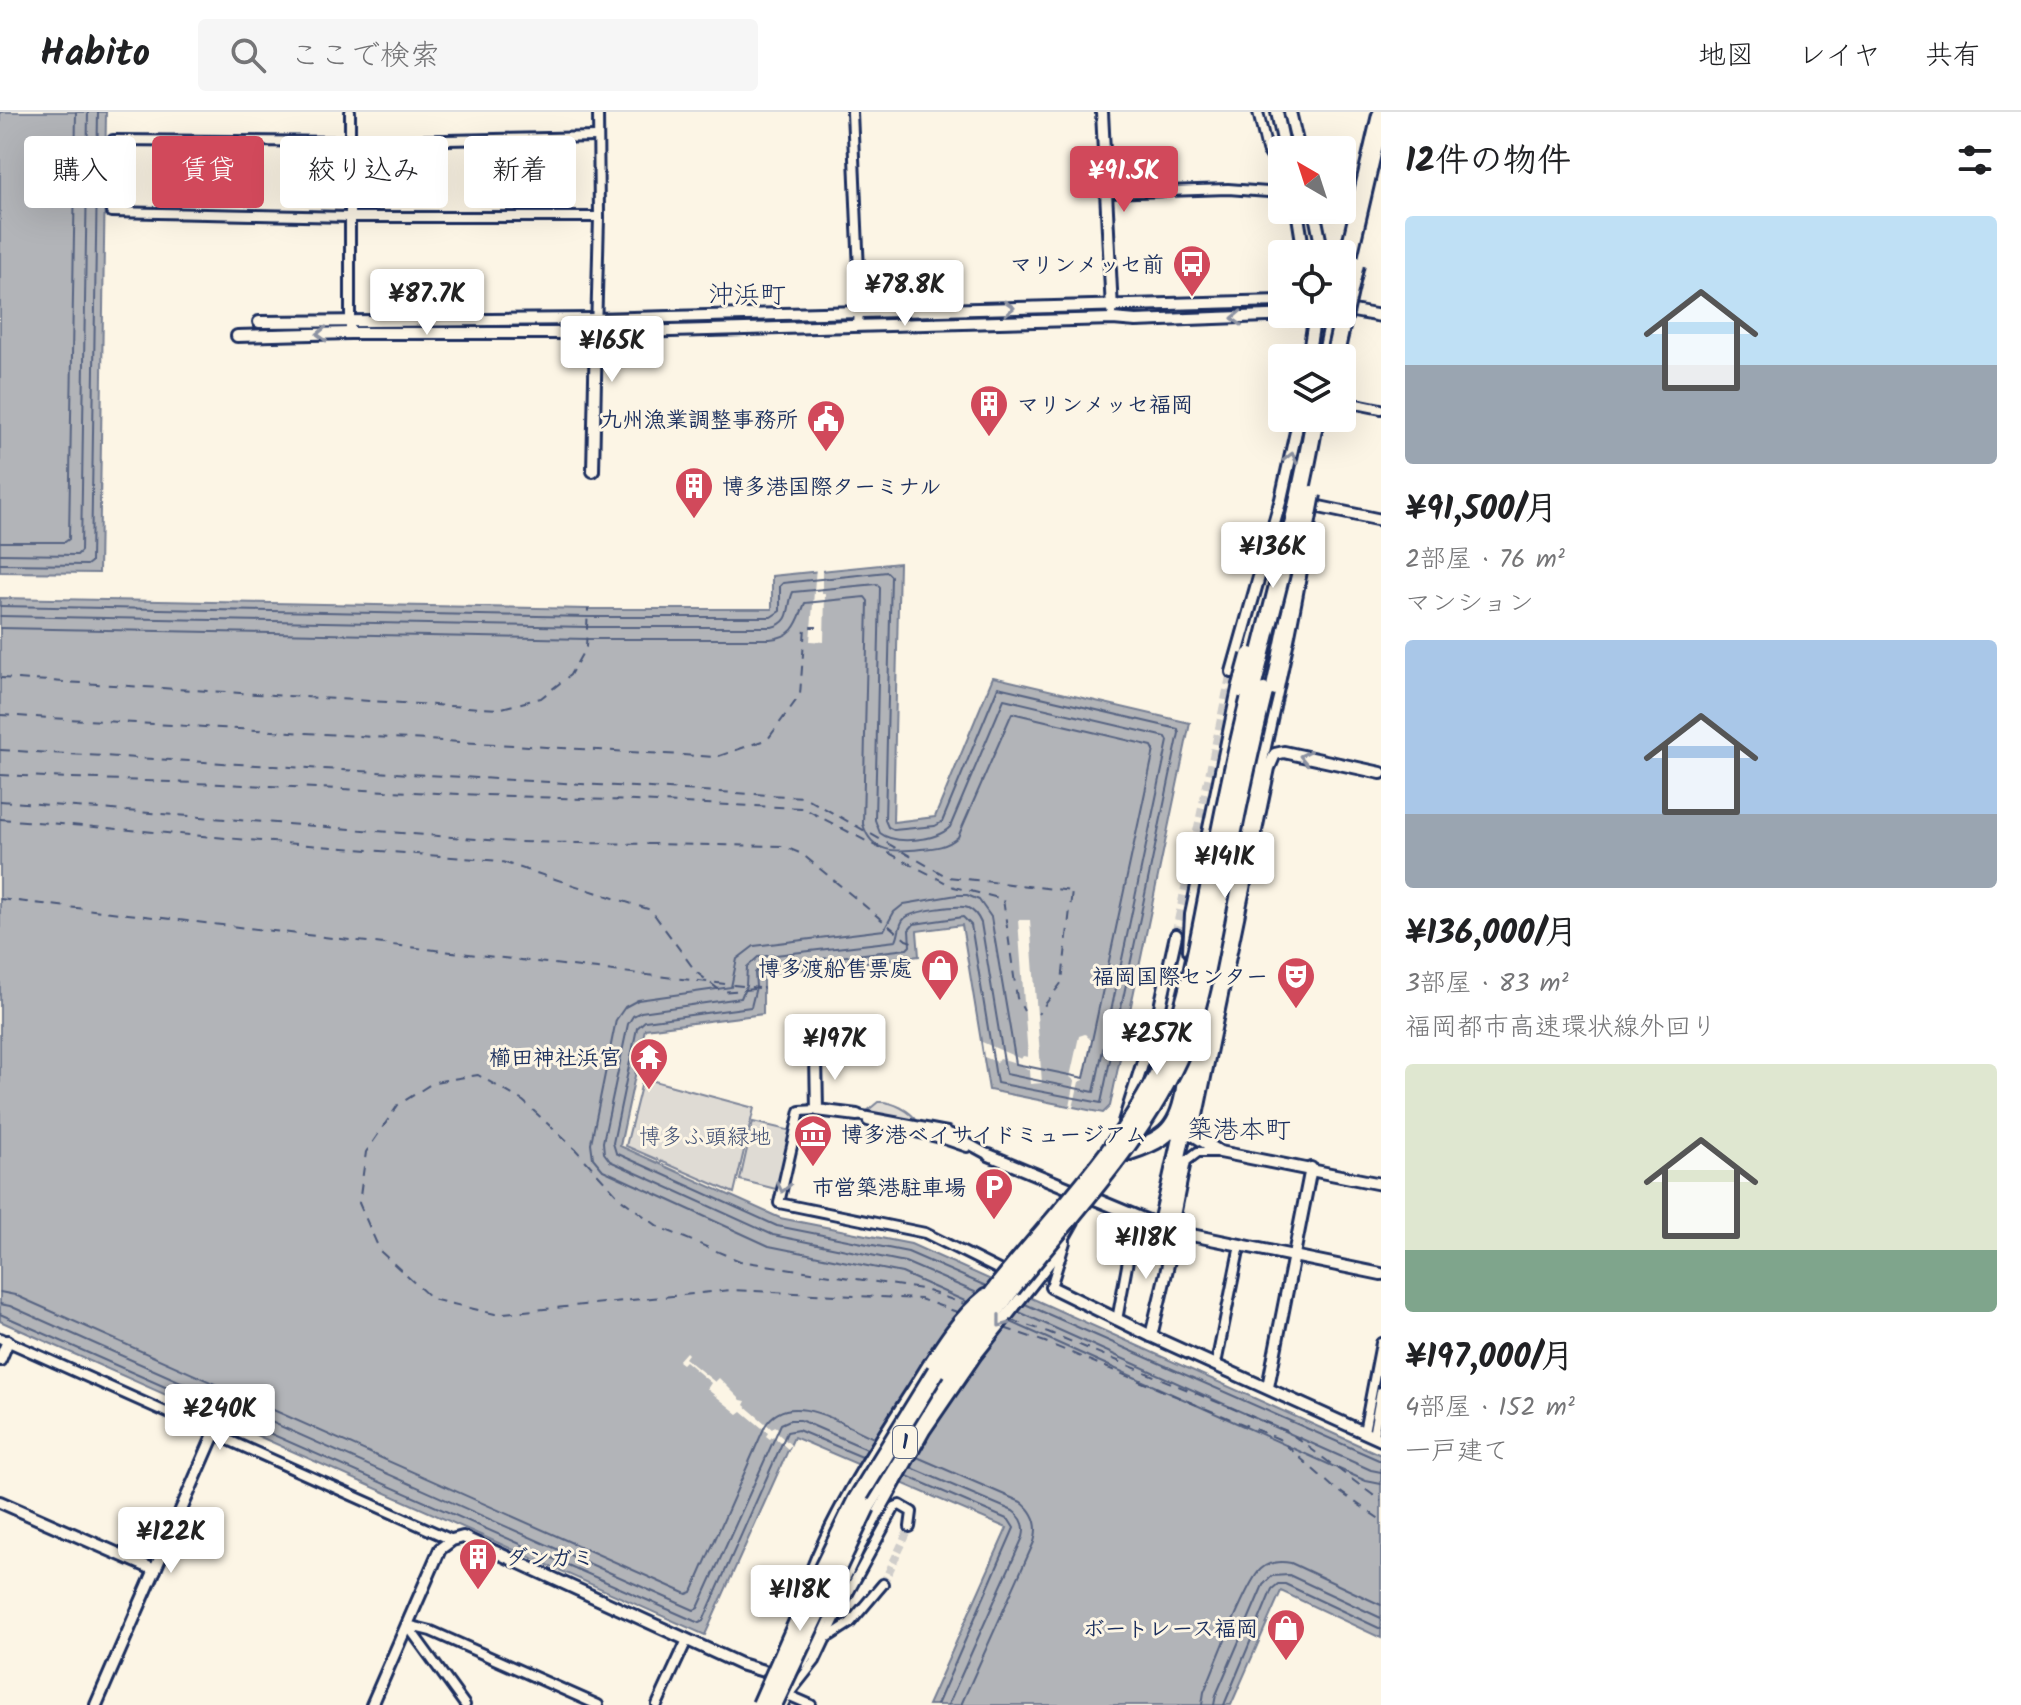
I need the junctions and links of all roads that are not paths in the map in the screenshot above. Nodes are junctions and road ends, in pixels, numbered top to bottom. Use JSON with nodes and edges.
{"nodes":[{"id":1,"x":350,"y":112,"type":"edge"},
{"id":2,"x":598,"y":112,"type":"edge"},
{"id":3,"x":852,"y":112,"type":"edge"},
{"id":4,"x":1102,"y":112,"type":"edge"},
{"id":5,"x":1258,"y":112,"type":"edge"},
{"id":6,"x":1277,"y":112,"type":"edge"},
{"id":7,"x":1290,"y":112,"type":"edge"},
{"id":8,"x":1381,"y":115,"type":"edge"},
{"id":9,"x":1381,"y":127,"type":"edge"},
{"id":10,"x":350,"y":136,"type":"edge"},
{"id":11,"x":1282,"y":136,"type":"edge"},
{"id":12,"x":1296,"y":136,"type":"edge"},
{"id":13,"x":597,"y":137,"type":"junction"},
{"id":14,"x":136,"y":140,"type":"edge"},
{"id":15,"x":448,"y":140,"type":"edge"},
{"id":16,"x":280,"y":141,"type":"edge"},
{"id":17,"x":1268,"y":152,"type":"edge"},
{"id":18,"x":1381,"y":160,"type":"edge"},
{"id":19,"x":1268,"y":192,"type":"edge"},
{"id":20,"x":1106,"y":193,"type":"junction"},
{"id":21,"x":349,"y":208,"type":"edge"},
{"id":22,"x":111,"y":212,"type":"dead end"},
{"id":23,"x":349,"y":217,"type":"junction"},
{"id":24,"x":599,"y":217,"type":"junction"},
{"id":25,"x":1352,"y":240,"type":"edge"},
{"id":26,"x":1356,"y":250,"type":"edge"},
{"id":27,"x":1356,"y":259,"type":"edge"},
{"id":28,"x":1356,"y":260,"type":"edge"},
{"id":29,"x":1268,"y":301,"type":"edge"},
{"id":30,"x":1111,"y":305,"type":"junction"},
{"id":31,"x":861,"y":312,"type":"junction"},
{"id":32,"x":1356,"y":314,"type":"edge"},
{"id":33,"x":1268,"y":316,"type":"edge"},
{"id":34,"x":1381,"y":316,"type":"edge"},
{"id":35,"x":595,"y":319,"type":"junction"},
{"id":36,"x":1113,"y":319,"type":"junction"},
{"id":37,"x":350,"y":320,"type":"junction"},
{"id":38,"x":259,"y":322,"type":"dead end"},
{"id":39,"x":858,"y":326,"type":"junction"},
{"id":40,"x":350,"y":333,"type":"junction"},
{"id":41,"x":596,"y":333,"type":"junction"},
{"id":42,"x":237,"y":336,"type":"dead end"},
{"id":43,"x":1356,"y":404,"type":"edge"},
{"id":44,"x":1381,"y":409,"type":"edge"},
{"id":45,"x":1296,"y":432,"type":"edge"},
{"id":46,"x":1313,"y":432,"type":"edge"},
{"id":47,"x":1313,"y":432,"type":"edge"},
{"id":48,"x":1322,"y":432,"type":"edge"},
{"id":49,"x":593,"y":471,"type":"dead end"},
{"id":50,"x":1303,"y":488,"type":"junction"},
{"id":51,"x":1281,"y":499,"type":"junction"},
{"id":52,"x":1381,"y":520,"type":"edge"},
{"id":53,"x":1300,"y":558,"type":"junction"},
{"id":54,"x":1232,"y":672,"type":"tunnel mouth"},
{"id":55,"x":1381,"y":773,"type":"edge"},
{"id":56,"x":1176,"y":935,"type":"tunnel mouth"},
{"id":57,"x":816,"y":1055,"type":"dead end"},
{"id":58,"x":1191,"y":1098,"type":"junction"},
{"id":59,"x":817,"y":1110,"type":"junction"},
{"id":60,"x":857,"y":1115,"type":"joint"},
{"id":61,"x":1220,"y":1152,"type":"junction"},
{"id":62,"x":989,"y":1155,"type":"joint"},
{"id":63,"x":1311,"y":1168,"type":"junction"},
{"id":64,"x":1381,"y":1184,"type":"edge"},
{"id":65,"x":1082,"y":1193,"type":"junction"},
{"id":66,"x":1136,"y":1217,"type":"junction"},
{"id":67,"x":1166,"y":1229,"type":"junction"},
{"id":68,"x":1066,"y":1237,"type":"junction"},
{"id":69,"x":1240,"y":1245,"type":"junction"},
{"id":70,"x":1292,"y":1255,"type":"junction"},
{"id":71,"x":1381,"y":1274,"type":"edge"},
{"id":72,"x":1005,"y":1280,"type":"junction"},
{"id":73,"x":1051,"y":1287,"type":"joint"},
{"id":74,"x":1117,"y":1320,"type":"junction"},
{"id":75,"x":1151,"y":1336,"type":"junction"},
{"id":76,"x":4,"y":1340,"type":"edge"},
{"id":77,"x":1381,"y":1343,"type":"edge"},
{"id":78,"x":0,"y":1360,"type":"edge"},
{"id":79,"x":1216,"y":1364,"type":"junction"},
{"id":80,"x":1268,"y":1387,"type":"junction"},
{"id":81,"x":1381,"y":1392,"type":"edge"},
{"id":82,"x":215,"y":1432,"type":"junction"},
{"id":83,"x":1373,"y":1436,"type":"edge"},
{"id":84,"x":0,"y":1502,"type":"edge"},
{"id":85,"x":910,"y":1527,"type":"dead end"},
{"id":86,"x":452,"y":1540,"type":"junction"},
{"id":87,"x":155,"y":1570,"type":"junction"},
{"id":88,"x":883,"y":1584,"type":"tunnel mouth"},
{"id":89,"x":407,"y":1625,"type":"junction"},
{"id":90,"x":827,"y":1638,"type":"junction"},
{"id":91,"x":687,"y":1640,"type":"junction"},
{"id":92,"x":707,"y":1650,"type":"junction"},
{"id":93,"x":788,"y":1695,"type":"junction"},
{"id":94,"x":96,"y":1705,"type":"edge"},
{"id":95,"x":372,"y":1705,"type":"edge"},
{"id":96,"x":465,"y":1705,"type":"edge"},
{"id":97,"x":598,"y":1705,"type":"edge"},
{"id":98,"x":657,"y":1705,"type":"edge"},
{"id":99,"x":763,"y":1705,"type":"edge"},
{"id":100,"x":773,"y":1705,"type":"edge"},
{"id":101,"x":783,"y":1705,"type":"edge"},
{"id":102,"x":811,"y":1705,"type":"edge"}],
"edges":[{"from":1,"to":10,"type":"street"},
{"from":2,"to":13,"type":"street"},
{"from":3,"to":31,"type":"street"},
{"from":4,"to":20,"type":"street"},
{"from":5,"to":17,"type":"street"},
{"from":6,"to":11,"type":"street"},
{"from":7,"to":12,"type":"street"},
{"from":8,"to":25,"type":"highway"},
{"from":9,"to":27,"type":"highway"},
{"from":13,"to":15,"type":"street"},
{"from":13,"to":24,"type":"street"},
{"from":14,"to":16,"type":"street"},
{"from":18,"to":26,"type":"highway","bridge":true},
{"from":18,"to":28,"type":"highway"},
{"from":19,"to":20,"type":"street"},
{"from":20,"to":30,"type":"street"},
{"from":21,"to":23,"type":"street"},
{"from":22,"to":23,"type":"street"},
{"from":23,"to":24,"type":"street"},
{"from":23,"to":37,"type":"street"},
{"from":24,"to":35,"type":"street"},
{"from":29,"to":30,"type":"street"},
{"from":31,"to":30,"type":"street","one_way":true},
{"from":30,"to":36,"type":"street"},
{"from":31,"to":35,"type":"street"},
{"from":31,"to":39,"type":"street"},
{"from":32,"to":34,"type":"street"},
{"from":33,"to":36,"type":"street","one_way":true},
{"from":35,"to":37,"type":"street"},
{"from":35,"to":41,"type":"street"},
{"from":36,"to":39,"type":"street"},
{"from":37,"to":38,"type":"street"},
{"from":37,"to":40,"type":"street"},
{"from":39,"to":41,"type":"street"},
{"from":40,"to":41,"type":"street"},
{"from":40,"to":42,"type":"street","one_way":true},
{"from":41,"to":49,"type":"street"},
{"from":43,"to":44,"type":"street"},
{"from":51,"to":45,"type":"street","one_way":true},
{"from":46,"to":51,"type":"street"},
{"from":47,"to":50,"type":"highway","bridge":true},
{"from":48,"to":53,"type":"highway","number":"1","bridge":true},
{"from":50,"to":65,"type":"highway","bridge":true},
{"from":50,"to":72,"type":"highway","bridge":true},
{"from":51,"to":52,"type":"street"},
{"from":51,"to":54,"type":"street"},
{"from":53,"to":58,"type":"highway"},
{"from":53,"to":100,"type":"highway","number":"1","bridge":true},
{"from":55,"to":61,"type":"street","one_way":true},
{"from":56,"to":65,"type":"street"},
{"from":57,"to":59,"type":"street"},
{"from":58,"to":65,"type":"highway","bridge":true},
{"from":58,"to":67,"type":"highway"},
{"from":59,"to":60,"type":"street"},
{"from":59,"to":72,"type":"street","one_way":true},
{"from":60,"to":62,"type":"street"},
{"from":61,"to":63,"type":"street"},
{"from":61,"to":67,"type":"street"},
{"from":62,"to":65,"type":"street"},
{"from":63,"to":64,"type":"street"},
{"from":63,"to":70,"type":"street"},
{"from":65,"to":66,"type":"street"},
{"from":65,"to":68,"type":"street"},
{"from":65,"to":72,"type":"street","bridge":true},
{"from":66,"to":67,"type":"street"},
{"from":66,"to":74,"type":"street"},
{"from":67,"to":69,"type":"street"},
{"from":67,"to":75,"type":"street"},
{"from":68,"to":73,"type":"street"},
{"from":68,"to":92,"type":"street","one_way":true},
{"from":69,"to":70,"type":"street"},
{"from":69,"to":79,"type":"street"},
{"from":70,"to":71,"type":"street"},
{"from":70,"to":80,"type":"street"},
{"from":72,"to":92,"type":"street"},
{"from":72,"to":99,"type":"highway","number":"1","bridge":true},
{"from":73,"to":74,"type":"street"},
{"from":74,"to":75,"type":"street"},
{"from":75,"to":79,"type":"street"},
{"from":76,"to":78,"type":"street"},
{"from":76,"to":82,"type":"street"},
{"from":77,"to":83,"type":"street"},
{"from":79,"to":80,"type":"street"},
{"from":80,"to":83,"type":"street"},
{"from":81,"to":83,"type":"street"},
{"from":82,"to":86,"type":"street"},
{"from":82,"to":87,"type":"street"},
{"from":84,"to":87,"type":"street"},
{"from":85,"to":90,"type":"street"},
{"from":86,"to":89,"type":"street"},
{"from":86,"to":91,"type":"street"},
{"from":87,"to":94,"type":"street"},
{"from":88,"to":90,"type":"street"},
{"from":89,"to":95,"type":"street"},
{"from":89,"to":96,"type":"street"},
{"from":89,"to":97,"type":"street"},
{"from":90,"to":93,"type":"street"},
{"from":91,"to":92,"type":"street"},
{"from":91,"to":98,"type":"street"},
{"from":93,"to":101,"type":"street"},
{"from":93,"to":102,"type":"street"}]}
